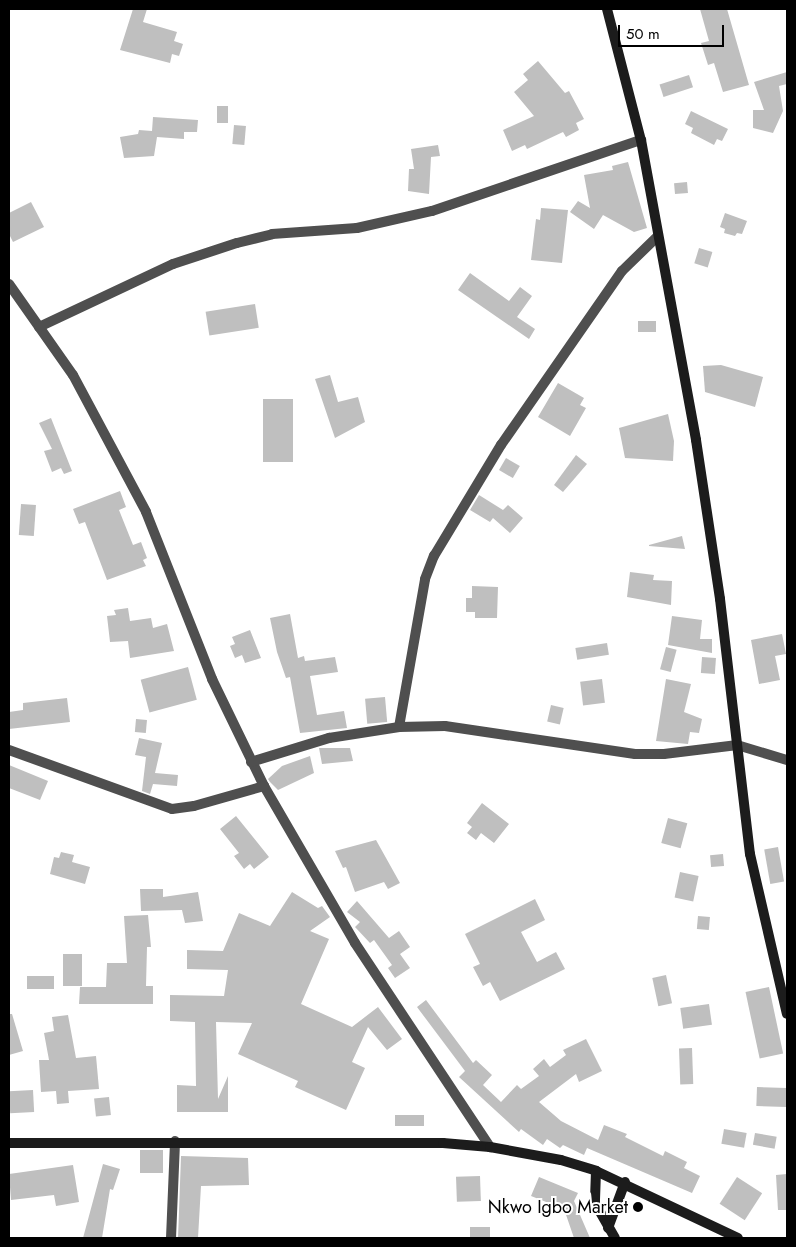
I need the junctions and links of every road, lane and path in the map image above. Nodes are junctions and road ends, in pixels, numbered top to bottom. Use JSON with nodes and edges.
{"nodes":[{"id":1,"x":607,"y":9,"type":"edge"},
{"id":2,"x":641,"y":140,"type":"junction"},
{"id":3,"x":658,"y":236,"type":"junction"},
{"id":4,"x":9,"y":284,"type":"edge"},
{"id":5,"x":39,"y":328,"type":"junction"},
{"id":6,"x":399,"y":727,"type":"junction"},
{"id":7,"x":737,"y":745,"type":"junction"},
{"id":8,"x":9,"y":750,"type":"edge"},
{"id":9,"x":787,"y":760,"type":"edge"},
{"id":10,"x":252,"y":762,"type":"junction"},
{"id":11,"x":264,"y":786,"type":"junction"},
{"id":12,"x":787,"y":1014,"type":"edge"},
{"id":13,"x":175,"y":1141,"type":"junction"},
{"id":14,"x":9,"y":1144,"type":"edge"},
{"id":15,"x":490,"y":1147,"type":"junction"},
{"id":16,"x":596,"y":1170,"type":"junction"},
{"id":17,"x":624,"y":1182,"type":"junction"},
{"id":18,"x":608,"y":1228,"type":"junction"},
{"id":19,"x":171,"y":1238,"type":"edge"},
{"id":20,"x":615,"y":1238,"type":"edge"},
{"id":21,"x":738,"y":1238,"type":"edge"}],
"edges":[{"from":1,"to":2,"type":"main road"},
{"from":2,"to":3,"type":"main road"},
{"from":2,"to":5,"type":"street"},
{"from":3,"to":6,"type":"street"},
{"from":3,"to":7,"type":"main road"},
{"from":4,"to":5,"type":"street"},
{"from":5,"to":10,"type":"street"},
{"from":6,"to":7,"type":"street"},
{"from":6,"to":10,"type":"street"},
{"from":7,"to":9,"type":"street"},
{"from":7,"to":12,"type":"main road"},
{"from":8,"to":11,"type":"street"},
{"from":10,"to":11,"type":"street"},
{"from":11,"to":15,"type":"street"},
{"from":13,"to":14,"type":"main road"},
{"from":13,"to":15,"type":"main road"},
{"from":13,"to":19,"type":"street"},
{"from":15,"to":16,"type":"main road"},
{"from":16,"to":17,"type":"main road"},
{"from":16,"to":18,"type":"main road"},
{"from":17,"to":18,"type":"main road"},
{"from":17,"to":21,"type":"main road"},
{"from":18,"to":20,"type":"main road"}]}
